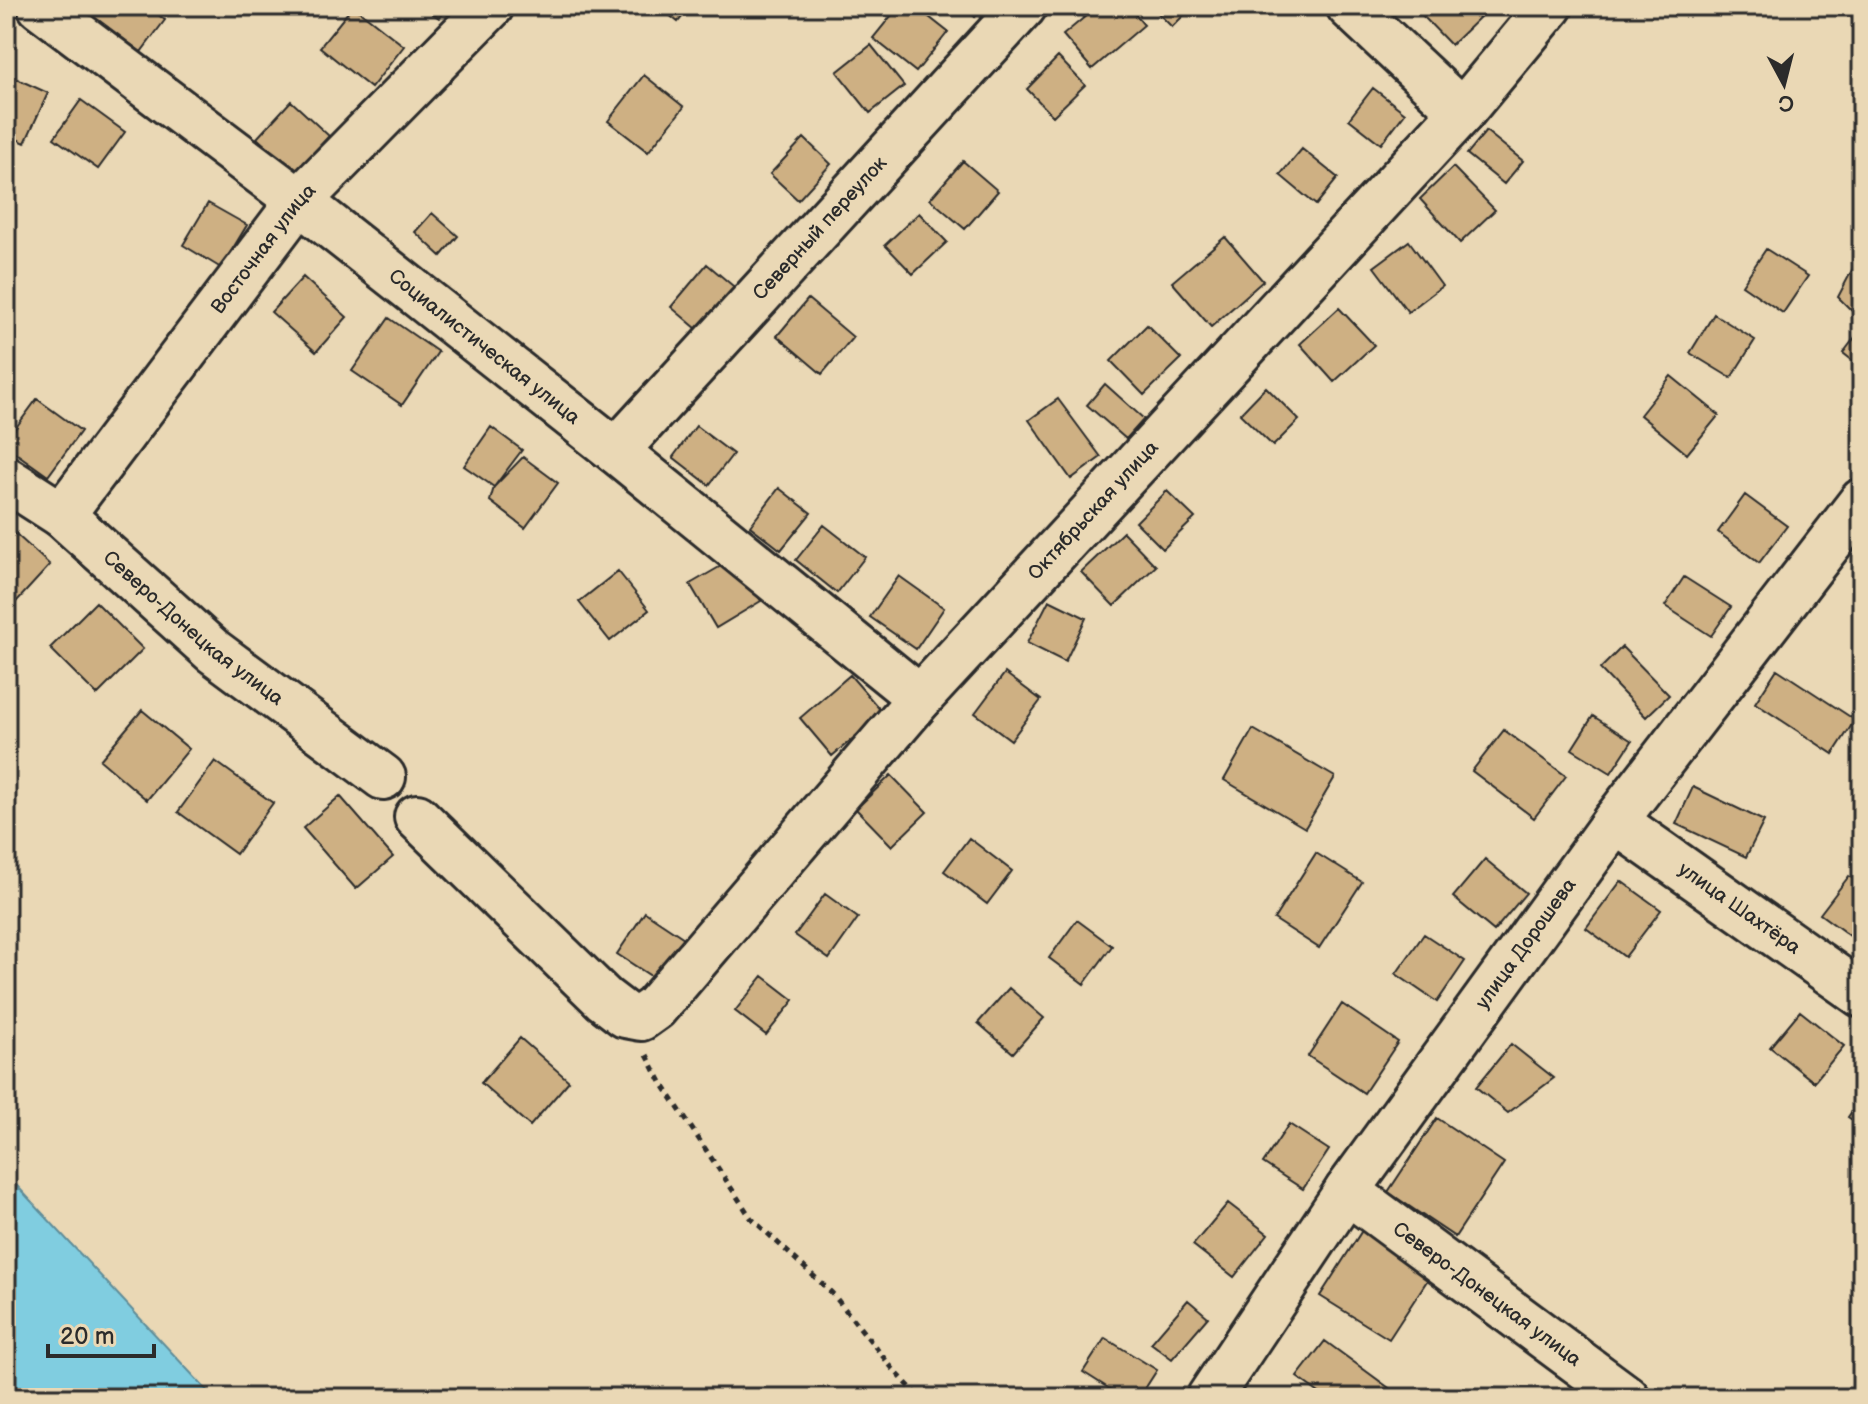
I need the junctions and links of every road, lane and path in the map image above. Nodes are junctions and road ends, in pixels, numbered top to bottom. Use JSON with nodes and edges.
{"nodes":[{"id":1,"x":40,"y":6,"type":"edge"},
{"id":2,"x":491,"y":6,"type":"edge"},
{"id":3,"x":1024,"y":6,"type":"edge"},
{"id":4,"x":1349,"y":6,"type":"edge"},
{"id":5,"x":1550,"y":6,"type":"edge"},
{"id":6,"x":1462,"y":112,"type":"junction"},
{"id":7,"x":299,"y":201,"type":"junction"},
{"id":8,"x":616,"y":451,"type":"junction"},
{"id":9,"x":6,"y":479,"type":"edge"},
{"id":10,"x":1862,"y":501,"type":"edge"},
{"id":11,"x":62,"y":515,"type":"junction"},
{"id":12,"x":920,"y":698,"type":"junction"},
{"id":13,"x":383,"y":777,"type":"dead end"},
{"id":14,"x":417,"y":817,"type":"dead end"},
{"id":15,"x":1615,"y":821,"type":"junction"},
{"id":16,"x":1862,"y":995,"type":"edge"},
{"id":17,"x":641,"y":1018,"type":"junction"},
{"id":18,"x":1347,"y":1191,"type":"junction"},
{"id":19,"x":920,"y":1398,"type":"edge"},
{"id":20,"x":1209,"y":1398,"type":"edge"},
{"id":21,"x":1627,"y":1398,"type":"edge"}],
"edges":[{"from":1,"to":7,"type":"street","name":"Социалистическая улица"},
{"from":2,"to":7,"type":"street","name":"Восточная улица"},
{"from":3,"to":8,"type":"street","name":"Северный переулок"},
{"from":4,"to":6,"type":"street"},
{"from":5,"to":6,"type":"street","name":"Октябрьская улица"},
{"from":6,"to":12,"type":"street","name":"Октябрьская улица"},
{"from":7,"to":8,"type":"street","name":"Социалистическая улица"},
{"from":7,"to":11,"type":"street","name":"Восточная улица"},
{"from":8,"to":12,"type":"street","name":"Социалистическая улица"},
{"from":9,"to":11,"type":"street","name":"Северо-Донецкая улица"},
{"from":10,"to":15,"type":"street","name":"улица Дорошева"},
{"from":11,"to":13,"type":"street","name":"Северо-Донецкая улица"},
{"from":12,"to":17,"type":"street","name":"Октябрьская улица"},
{"from":14,"to":17,"type":"street"},
{"from":15,"to":16,"type":"street","name":"улица Шахтёра"},
{"from":15,"to":18,"type":"street","name":"улица Дорошева"},
{"from":17,"to":19,"type":"path"},
{"from":18,"to":20,"type":"street","name":"улица Дорошева"},
{"from":18,"to":21,"type":"street","name":"Северо-Донецкая улица"}]}
